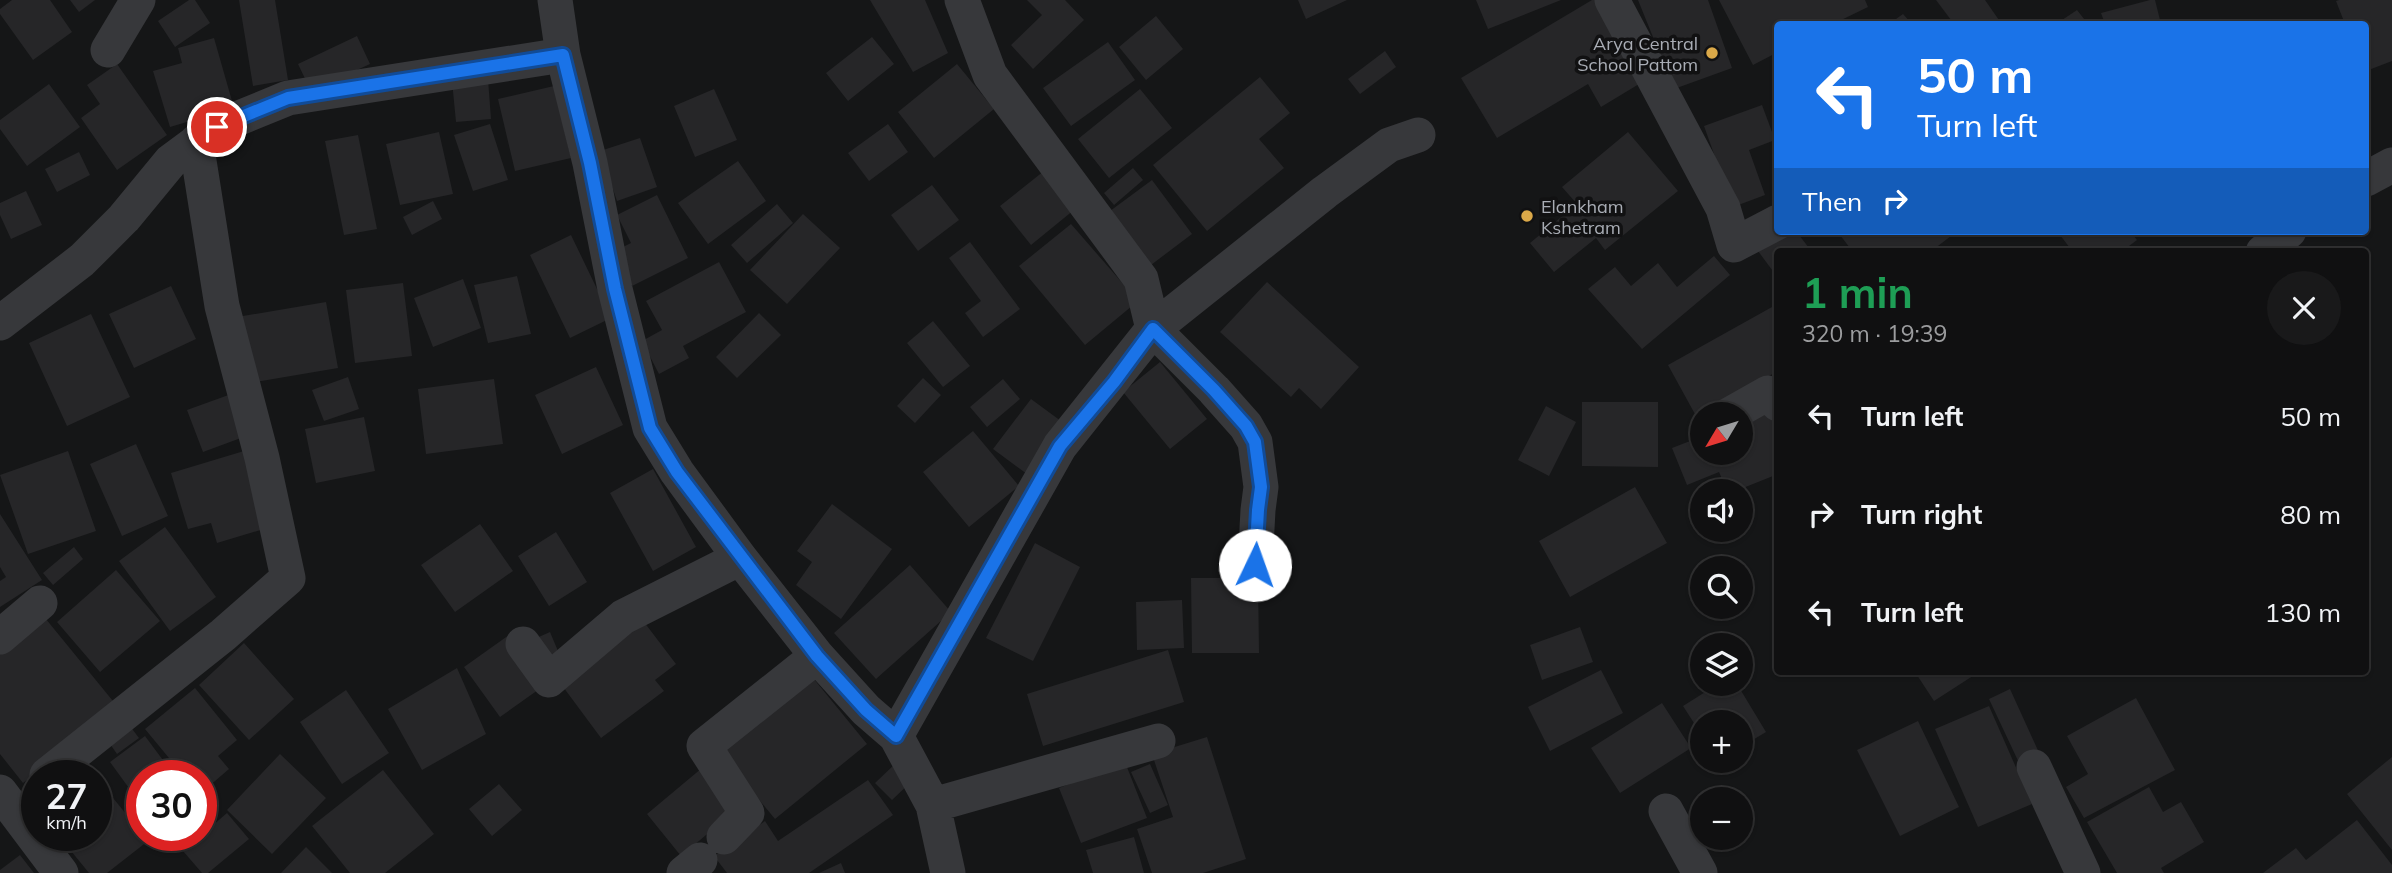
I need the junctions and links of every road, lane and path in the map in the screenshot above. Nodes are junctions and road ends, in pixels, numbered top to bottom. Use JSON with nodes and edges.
{"nodes":[{"id":1,"x":138,"y":0,"type":"edge"},
{"id":2,"x":555,"y":0,"type":"edge"},
{"id":3,"x":961,"y":0,"type":"edge"},
{"id":4,"x":1612,"y":0,"type":"edge"},
{"id":5,"x":108,"y":50,"type":"dead end"},
{"id":6,"x":563,"y":55,"type":"junction"},
{"id":7,"x":1418,"y":135,"type":"dead end"},
{"id":8,"x":197,"y":142,"type":"junction"},
{"id":9,"x":2392,"y":165,"type":"edge"},
{"id":10,"x":2369,"y":177,"type":"edge"},
{"id":11,"x":1774,"y":224,"type":"edge"},
{"id":12,"x":2284,"y":235,"type":"edge"},
{"id":13,"x":2268,"y":248,"type":"edge"},
{"id":14,"x":0,"y":323,"type":"edge"},
{"id":15,"x":1153,"y":329,"type":"junction"},
{"id":16,"x":1774,"y":400,"type":"edge"},
{"id":17,"x":1752,"y":402,"type":"edge"},
{"id":18,"x":740,"y":558,"type":"junction"},
{"id":19,"x":1255,"y":565,"type":"dead end"},
{"id":20,"x":40,"y":603,"type":"dead end"},
{"id":21,"x":0,"y":637,"type":"edge"},
{"id":22,"x":523,"y":644,"type":"dead end"},
{"id":23,"x":817,"y":656,"type":"junction"},
{"id":24,"x":896,"y":736,"type":"junction"},
{"id":25,"x":1158,"y":741,"type":"dead end"},
{"id":26,"x":66,"y":760,"type":"edge"},
{"id":27,"x":2034,"y":767,"type":"dead end"},
{"id":28,"x":16,"y":794,"type":"edge"},
{"id":29,"x":933,"y":805,"type":"junction"},
{"id":30,"x":1666,"y":811,"type":"dead end"},
{"id":31,"x":702,"y":857,"type":"edge"},
{"id":32,"x":61,"y":873,"type":"edge"},
{"id":33,"x":948,"y":873,"type":"edge"},
{"id":34,"x":1700,"y":873,"type":"edge"},
{"id":35,"x":2083,"y":873,"type":"edge"}],
"edges":[{"from":1,"to":5,"type":"street"},
{"from":2,"to":6,"type":"street"},
{"from":3,"to":15,"type":"street"},
{"from":4,"to":11,"type":"street"},
{"from":6,"to":8,"type":"street"},
{"from":6,"to":18,"type":"street"},
{"from":7,"to":15,"type":"street"},
{"from":8,"to":14,"type":"street"},
{"from":8,"to":26,"type":"street"},
{"from":9,"to":10,"type":"street"},
{"from":12,"to":13,"type":"street"},
{"from":15,"to":19,"type":"street"},
{"from":15,"to":24,"type":"street"},
{"from":16,"to":17,"type":"street"},
{"from":18,"to":22,"type":"street"},
{"from":18,"to":23,"type":"street"},
{"from":20,"to":21,"type":"street"},
{"from":23,"to":24,"type":"street"},
{"from":23,"to":31,"type":"street"},
{"from":24,"to":29,"type":"street"},
{"from":25,"to":29,"type":"street"},
{"from":27,"to":35,"type":"street"},
{"from":28,"to":32,"type":"street"},
{"from":29,"to":33,"type":"street"},
{"from":30,"to":34,"type":"street"}]}
